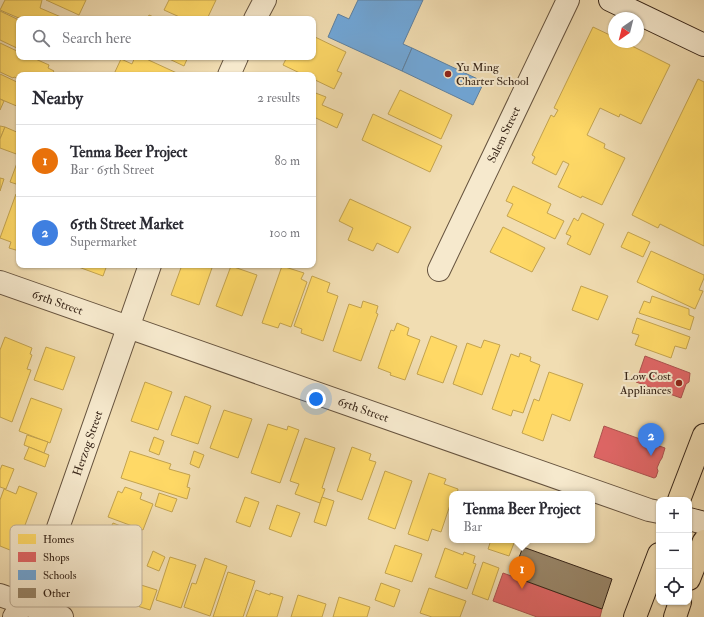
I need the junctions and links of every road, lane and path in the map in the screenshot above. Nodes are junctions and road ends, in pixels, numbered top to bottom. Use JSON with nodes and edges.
{"nodes":[{"id":1,"x":264,"y":0,"type":"edge"},
{"id":2,"x":568,"y":0,"type":"edge"},
{"id":3,"x":610,"y":0,"type":"edge"},
{"id":4,"x":257,"y":16,"type":"edge"},
{"id":5,"x":704,"y":45,"type":"edge"},
{"id":6,"x":236,"y":60,"type":"edge"},
{"id":7,"x":230,"y":72,"type":"edge"},
{"id":8,"x":149,"y":268,"type":"edge"},
{"id":9,"x":439,"y":270,"type":"dead end"},
{"id":10,"x":0,"y":282,"type":"edge"},
{"id":11,"x":128,"y":327,"type":"junction"},
{"id":12,"x":704,"y":435,"type":"edge"},
{"id":13,"x":594,"y":491,"type":"edge"},
{"id":14,"x":595,"y":491,"type":"edge"},
{"id":15,"x":680,"y":497,"type":"edge"},
{"id":16,"x":656,"y":511,"type":"edge"},
{"id":17,"x":692,"y":520,"type":"edge"},
{"id":18,"x":704,"y":523,"type":"edge"},
{"id":19,"x":59,"y":525,"type":"edge"},
{"id":20,"x":704,"y":540,"type":"edge"},
{"id":21,"x":656,"y":562,"type":"edge"},
{"id":22,"x":692,"y":571,"type":"edge"},
{"id":23,"x":0,"y":595,"type":"edge"},
{"id":24,"x":10,"y":603,"type":"edge"},
{"id":25,"x":679,"y":605,"type":"edge"},
{"id":26,"x":19,"y":610,"type":"edge"},
{"id":27,"x":62,"y":617,"type":"edge"},
{"id":28,"x":635,"y":617,"type":"edge"},
{"id":29,"x":675,"y":617,"type":"edge"}],
"edges":[{"from":1,"to":4,"type":"street"},
{"from":2,"to":9,"type":"street","name":"Salem Street"},
{"from":3,"to":5,"type":"street"},
{"from":6,"to":7,"type":"street"},
{"from":8,"to":11,"type":"street","name":"Herzog Street"},
{"from":10,"to":11,"type":"street","name":"65th Street"},
{"from":11,"to":13,"type":"street","name":"65th Street"},
{"from":11,"to":19,"type":"street","name":"Herzog Street"},
{"from":12,"to":15,"type":"main road"},
{"from":14,"to":16,"type":"street","name":"65th Street"},
{"from":17,"to":18,"type":"street"},
{"from":20,"to":22,"type":"main road"},
{"from":21,"to":28,"type":"main road"},
{"from":23,"to":24,"type":"street"},
{"from":25,"to":29,"type":"main road"},
{"from":26,"to":27,"type":"street"}]}
